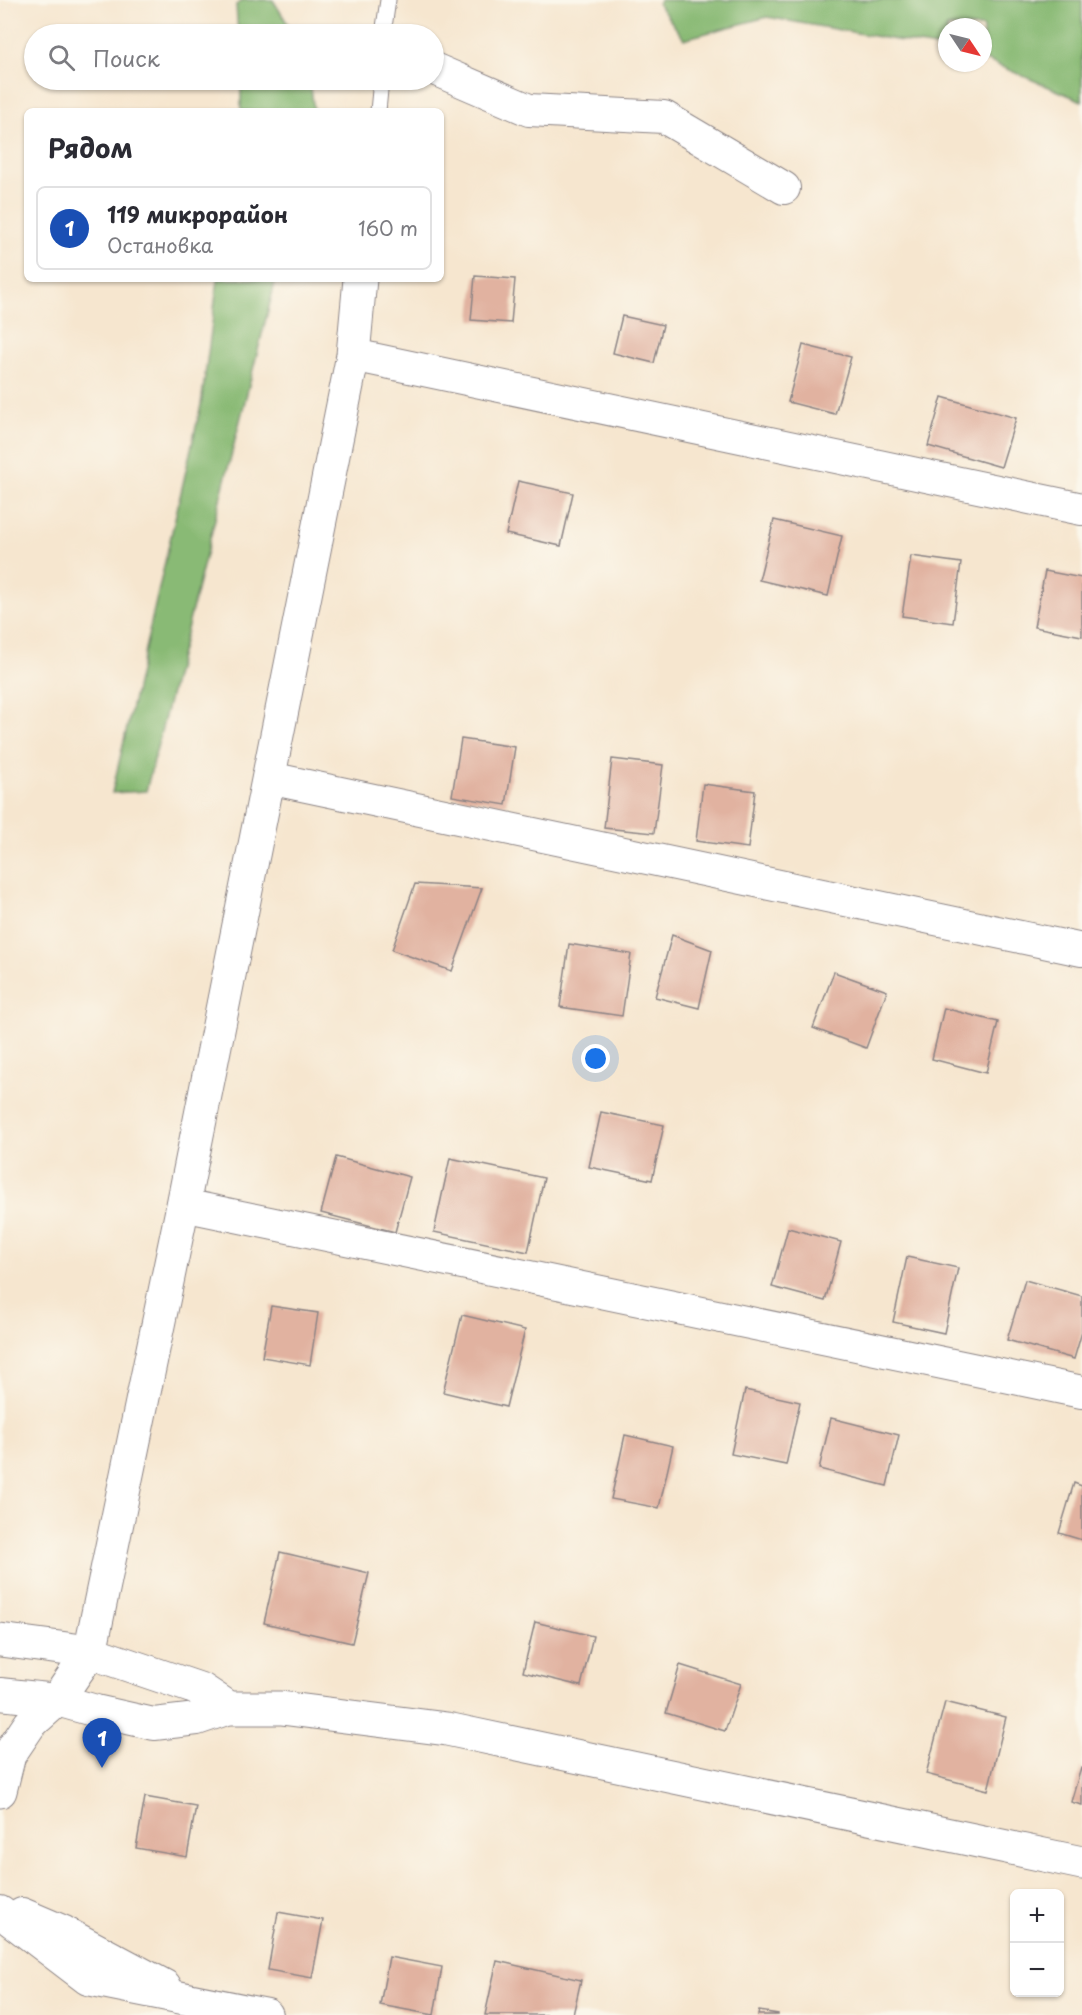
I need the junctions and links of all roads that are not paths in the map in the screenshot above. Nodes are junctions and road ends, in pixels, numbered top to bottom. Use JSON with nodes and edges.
{"nodes":[{"id":1,"x":388,"y":0,"type":"edge"},
{"id":2,"x":384,"y":24,"type":"edge"},
{"id":3,"x":444,"y":73,"type":"edge"},
{"id":4,"x":380,"y":90,"type":"edge"},
{"id":5,"x":378,"y":108,"type":"edge"},
{"id":6,"x":784,"y":188,"type":"dead end"},
{"id":7,"x":360,"y":282,"type":"edge"},
{"id":8,"x":353,"y":355,"type":"junction"},
{"id":9,"x":1082,"y":509,"type":"edge"},
{"id":10,"x":269,"y":778,"type":"junction"},
{"id":11,"x":1082,"y":950,"type":"edge"},
{"id":12,"x":183,"y":1205,"type":"junction"},
{"id":13,"x":1082,"y":1392,"type":"edge"},
{"id":14,"x":0,"y":1640,"type":"edge"},
{"id":15,"x":90,"y":1652,"type":"junction"},
{"id":16,"x":0,"y":1694,"type":"edge"},
{"id":17,"x":57,"y":1700,"type":"junction"},
{"id":18,"x":229,"y":1708,"type":"junction"},
{"id":19,"x":0,"y":1791,"type":"edge"},
{"id":20,"x":1082,"y":1863,"type":"edge"},
{"id":21,"x":0,"y":1904,"type":"edge"},
{"id":22,"x":0,"y":1912,"type":"edge"},
{"id":23,"x":189,"y":2000,"type":"junction"},
{"id":24,"x":267,"y":2015,"type":"edge"}],
"edges":[{"from":1,"to":2,"type":"lane"},
{"from":3,"to":6,"type":"street"},
{"from":4,"to":5,"type":"lane"},
{"from":7,"to":8,"type":"street"},
{"from":8,"to":9,"type":"street"},
{"from":8,"to":10,"type":"street"},
{"from":10,"to":11,"type":"street"},
{"from":10,"to":12,"type":"street"},
{"from":12,"to":13,"type":"street"},
{"from":12,"to":15,"type":"street"},
{"from":14,"to":15,"type":"street"},
{"from":15,"to":17,"type":"street"},
{"from":15,"to":18,"type":"street"},
{"from":16,"to":17,"type":"street"},
{"from":17,"to":18,"type":"street"},
{"from":17,"to":19,"type":"street"},
{"from":18,"to":20,"type":"street"},
{"from":21,"to":23,"type":"street"},
{"from":22,"to":23,"type":"street"},
{"from":23,"to":24,"type":"street"}]}
